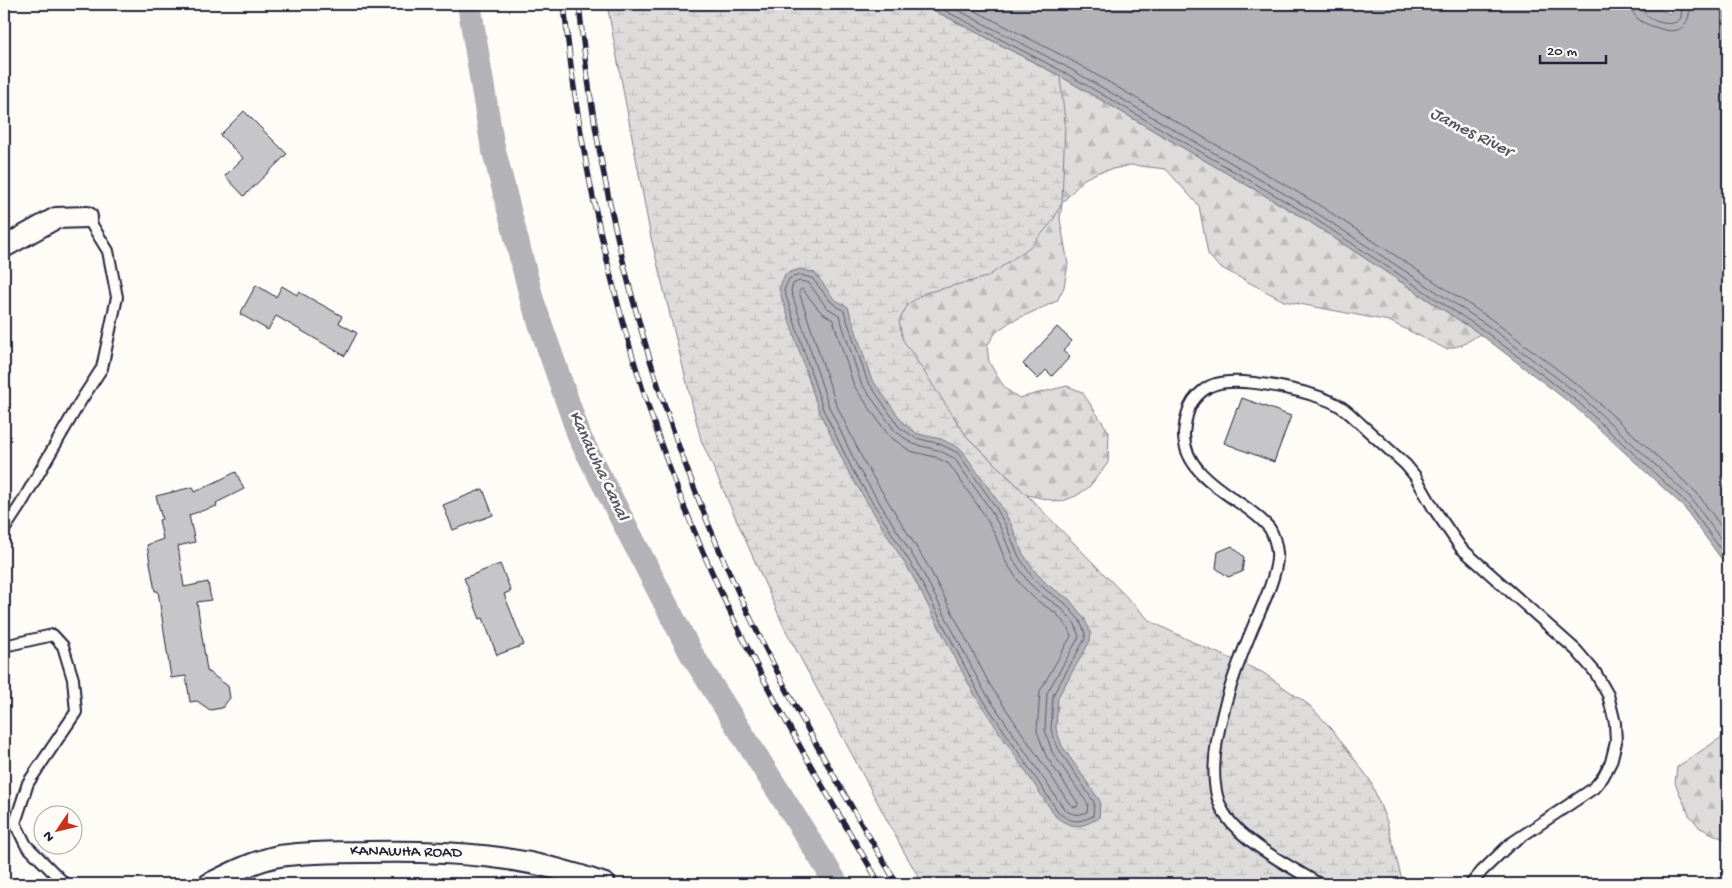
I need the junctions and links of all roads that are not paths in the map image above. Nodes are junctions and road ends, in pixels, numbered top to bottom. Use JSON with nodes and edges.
{"nodes":[{"id":1,"x":87,"y":217,"type":"joint"},
{"id":2,"x":4,"y":247,"type":"edge"},
{"id":3,"x":4,"y":530,"type":"edge"},
{"id":4,"x":4,"y":646,"type":"edge"},
{"id":5,"x":65,"y":884,"type":"edge"},
{"id":6,"x":209,"y":884,"type":"edge"},
{"id":7,"x":605,"y":884,"type":"edge"},
{"id":8,"x":1319,"y":884,"type":"edge"},
{"id":9,"x":1471,"y":884,"type":"edge"}],
"edges":[{"from":1,"to":2,"type":"street"},
{"from":1,"to":3,"type":"lane"},
{"from":4,"to":5,"type":"lane"},
{"from":6,"to":7,"type":"street","name":"KANAWHA ROAD"},
{"from":8,"to":9,"type":"lane"}]}
